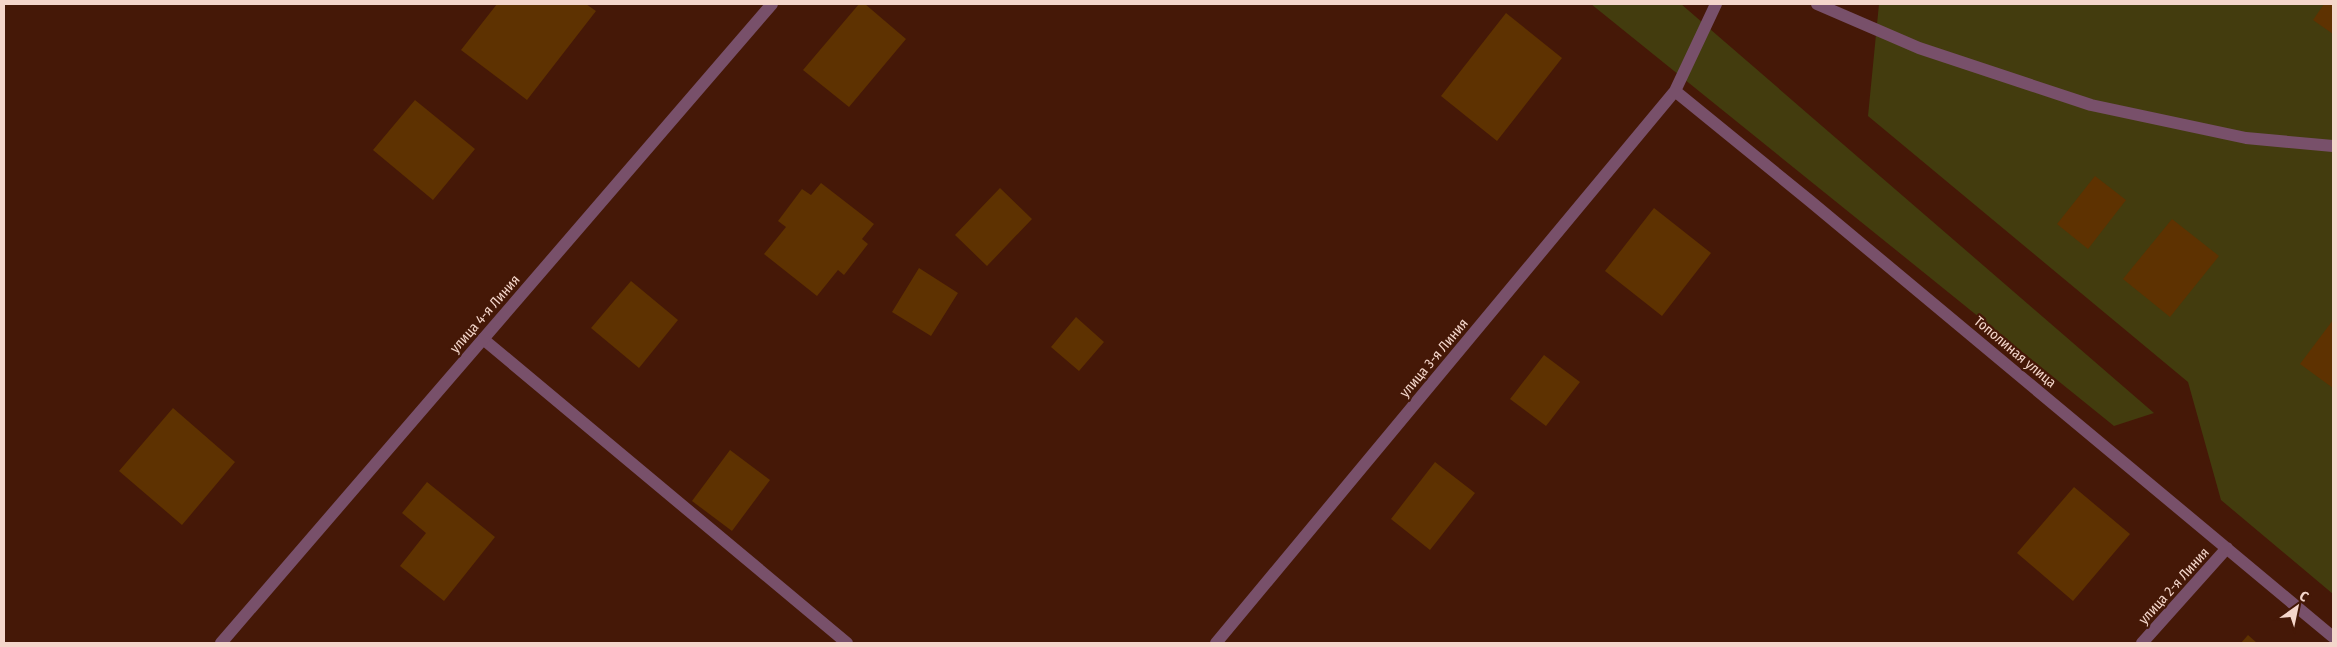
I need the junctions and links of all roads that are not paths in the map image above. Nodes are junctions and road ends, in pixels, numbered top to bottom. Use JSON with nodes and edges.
{"nodes":[{"id":1,"x":772,"y":4,"type":"edge"},
{"id":2,"x":1716,"y":4,"type":"edge"},
{"id":3,"x":1817,"y":4,"type":"edge"},
{"id":4,"x":1675,"y":91,"type":"junction"},
{"id":5,"x":2333,"y":146,"type":"edge"},
{"id":6,"x":483,"y":340,"type":"junction"},
{"id":7,"x":2227,"y":548,"type":"junction"},
{"id":8,"x":2333,"y":637,"type":"edge"},
{"id":9,"x":221,"y":643,"type":"edge"},
{"id":10,"x":847,"y":643,"type":"edge"},
{"id":11,"x":1216,"y":643,"type":"edge"},
{"id":12,"x":2142,"y":643,"type":"edge"}],
"edges":[{"from":1,"to":6,"type":"street","name":"улица 4-я Линия"},
{"from":2,"to":4,"type":"street","name":"улица 3-я Линия"},
{"from":3,"to":5,"type":"street"},
{"from":4,"to":7,"type":"street","name":"Тополиная улица"},
{"from":4,"to":11,"type":"street","name":"улица 3-я Линия"},
{"from":6,"to":9,"type":"street","name":"улица 4-я Линия"},
{"from":6,"to":10,"type":"street"},
{"from":7,"to":8,"type":"street","name":"Тополиная улица"},
{"from":7,"to":12,"type":"street","name":"улица 2-я Линия"}]}
